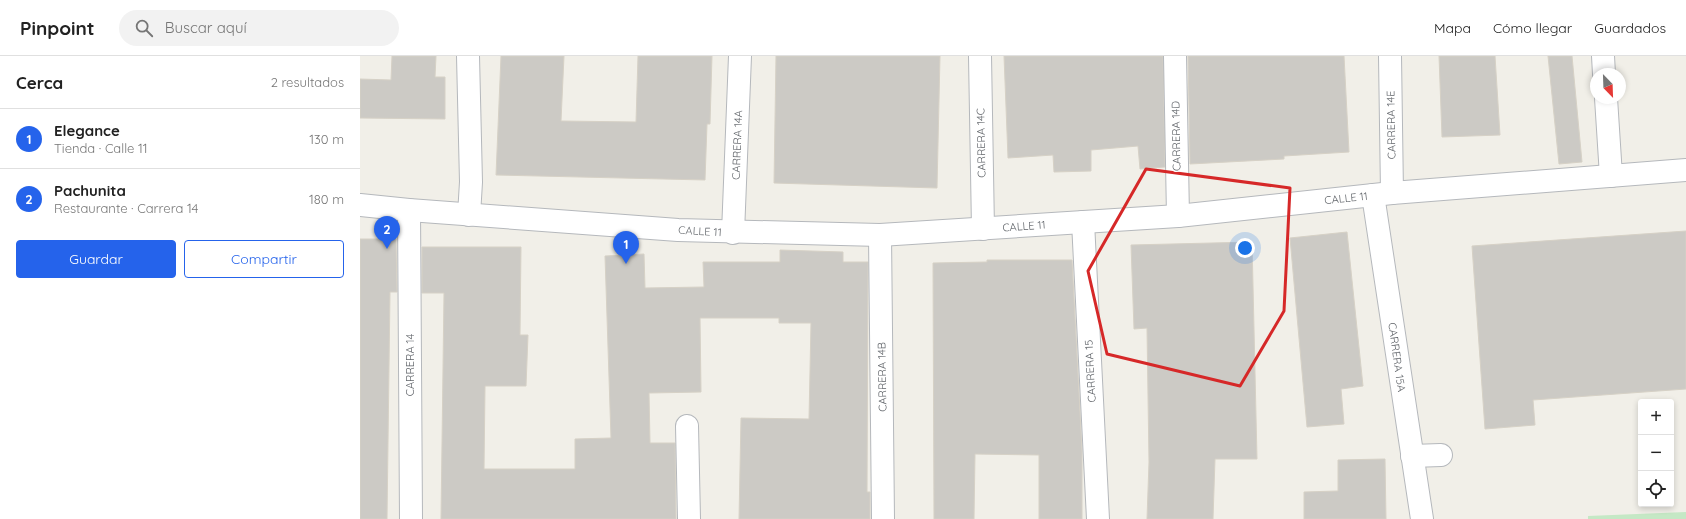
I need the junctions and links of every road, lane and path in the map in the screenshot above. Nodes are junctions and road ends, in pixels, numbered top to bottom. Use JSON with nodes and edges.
{"nodes":[{"id":1,"x":468,"y":56,"type":"edge"},
{"id":2,"x":740,"y":56,"type":"edge"},
{"id":3,"x":980,"y":56,"type":"edge"},
{"id":4,"x":1175,"y":56,"type":"edge"},
{"id":5,"x":1390,"y":56,"type":"edge"},
{"id":6,"x":1603,"y":56,"type":"edge"},
{"id":7,"x":1604,"y":68,"type":"edge"},
{"id":8,"x":1606,"y":104,"type":"edge"},
{"id":9,"x":1686,"y":170,"type":"edge"},
{"id":10,"x":1611,"y":176,"type":"junction"},
{"id":11,"x":1383,"y":194,"type":"junction"},
{"id":12,"x":360,"y":205,"type":"edge"},
{"id":13,"x":409,"y":210,"type":"junction"},
{"id":14,"x":469,"y":214,"type":"junction"},
{"id":15,"x":1178,"y":216,"type":"junction"},
{"id":16,"x":1083,"y":222,"type":"junction"},
{"id":17,"x":983,"y":229,"type":"junction"},
{"id":18,"x":734,"y":233,"type":"junction"},
{"id":19,"x":880,"y":235,"type":"junction"},
{"id":20,"x":687,"y":426,"type":"dead end"},
{"id":21,"x":1441,"y":455,"type":"dead end"},
{"id":22,"x":1412,"y":456,"type":"junction"},
{"id":23,"x":411,"y":519,"type":"edge"},
{"id":24,"x":689,"y":519,"type":"edge"},
{"id":25,"x":883,"y":519,"type":"edge"},
{"id":26,"x":1098,"y":519,"type":"edge"},
{"id":27,"x":1422,"y":519,"type":"edge"}],
"edges":[{"from":1,"to":14,"type":"street"},
{"from":2,"to":18,"type":"street","name":"CARRERA 14A"},
{"from":3,"to":17,"type":"street","name":"CARRERA 14C"},
{"from":4,"to":15,"type":"street","name":"CARRERA 14D"},
{"from":5,"to":11,"type":"street","name":"CARRERA 14E"},
{"from":6,"to":7,"type":"street"},
{"from":8,"to":10,"type":"street"},
{"from":9,"to":10,"type":"street","name":"CALLE 11"},
{"from":10,"to":11,"type":"street","name":"CALLE 11"},
{"from":11,"to":15,"type":"street","name":"CALLE 11"},
{"from":11,"to":22,"type":"street","name":"CARRERA 15A"},
{"from":12,"to":13,"type":"street","name":"CALLE 11"},
{"from":13,"to":14,"type":"street","name":"CALLE 11"},
{"from":13,"to":23,"type":"street","name":"CARRERA 14"},
{"from":14,"to":18,"type":"street","name":"CALLE 11"},
{"from":15,"to":16,"type":"street","name":"CALLE 11"},
{"from":16,"to":17,"type":"street","name":"CALLE 11"},
{"from":16,"to":26,"type":"street","name":"CARRERA 15"},
{"from":17,"to":19,"type":"street","name":"CALLE 11"},
{"from":18,"to":19,"type":"street","name":"CALLE 11"},
{"from":19,"to":25,"type":"street","name":"CARRERA 14B"},
{"from":20,"to":24,"type":"street"},
{"from":21,"to":22,"type":"street"},
{"from":22,"to":27,"type":"street","name":"CARRERA 15A"}]}
